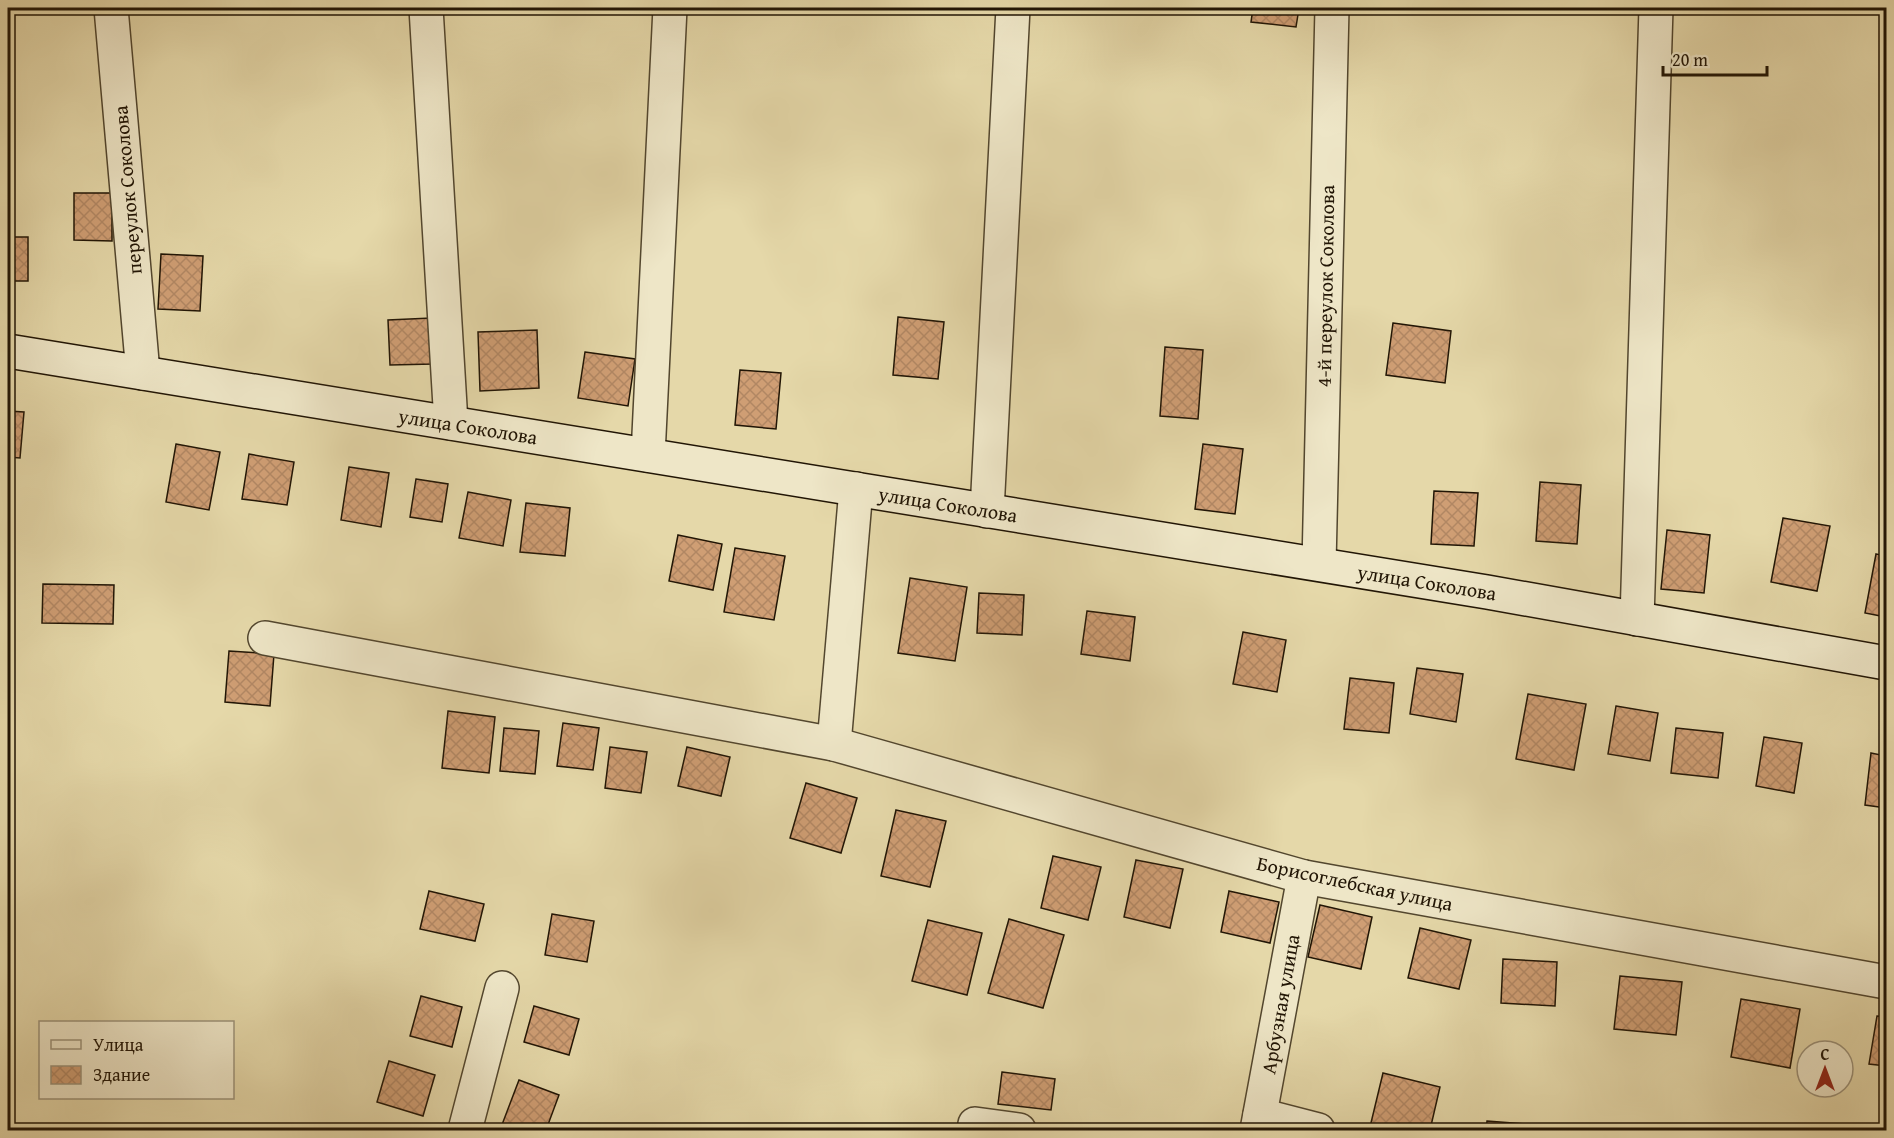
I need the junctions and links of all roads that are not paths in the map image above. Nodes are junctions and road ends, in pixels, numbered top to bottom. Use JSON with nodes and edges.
{"nodes":[{"id":1,"x":111,"y":8,"type":"edge"},
{"id":2,"x":426,"y":8,"type":"edge"},
{"id":3,"x":670,"y":8,"type":"edge"},
{"id":4,"x":1013,"y":8,"type":"edge"},
{"id":5,"x":1332,"y":8,"type":"edge"},
{"id":6,"x":1656,"y":8,"type":"edge"},
{"id":7,"x":8,"y":351,"type":"edge"},
{"id":8,"x":143,"y":373,"type":"junction"},
{"id":9,"x":451,"y":423,"type":"junction"},
{"id":10,"x":648,"y":455,"type":"junction"},
{"id":11,"x":856,"y":489,"type":"junction"},
{"id":12,"x":987,"y":511,"type":"junction"},
{"id":13,"x":1319,"y":564,"type":"junction"},
{"id":14,"x":1637,"y":619,"type":"junction"},
{"id":15,"x":265,"y":638,"type":"dead end"},
{"id":16,"x":1887,"y":663,"type":"edge"},
{"id":17,"x":834,"y":744,"type":"junction"},
{"id":18,"x":1304,"y":877,"type":"junction"},
{"id":19,"x":1887,"y":982,"type":"edge"},
{"id":20,"x":502,"y":988,"type":"dead end"},
{"id":21,"x":1259,"y":1123,"type":"edge"},
{"id":22,"x":465,"y":1131,"type":"edge"},
{"id":23,"x":974,"y":1131,"type":"edge"},
{"id":24,"x":1019,"y":1131,"type":"edge"},
{"id":25,"x":1318,"y":1131,"type":"edge"}],
"edges":[{"from":1,"to":8,"type":"street","name":"переулок Соколова"},
{"from":2,"to":9,"type":"street"},
{"from":3,"to":10,"type":"street"},
{"from":4,"to":12,"type":"street"},
{"from":5,"to":13,"type":"street","name":"4-й переулок Соколова"},
{"from":6,"to":14,"type":"street"},
{"from":7,"to":8,"type":"street","name":"улица Соколова"},
{"from":8,"to":9,"type":"street","name":"улица Соколова"},
{"from":9,"to":10,"type":"street","name":"улица Соколова"},
{"from":10,"to":11,"type":"street","name":"улица Соколова"},
{"from":11,"to":12,"type":"street","name":"улица Соколова"},
{"from":11,"to":17,"type":"street"},
{"from":12,"to":13,"type":"street","name":"улица Соколова"},
{"from":13,"to":14,"type":"street","name":"улица Соколова"},
{"from":14,"to":16,"type":"street","name":"улица Соколова"},
{"from":15,"to":17,"type":"street","name":"Борисоглебская улица"},
{"from":17,"to":18,"type":"street","name":"Борисоглебская улица"},
{"from":18,"to":19,"type":"street","name":"Борисоглебская улица"},
{"from":18,"to":21,"type":"street","name":"Арбузная улица"},
{"from":20,"to":22,"type":"street"},
{"from":21,"to":25,"type":"street"},
{"from":23,"to":24,"type":"street"}]}
